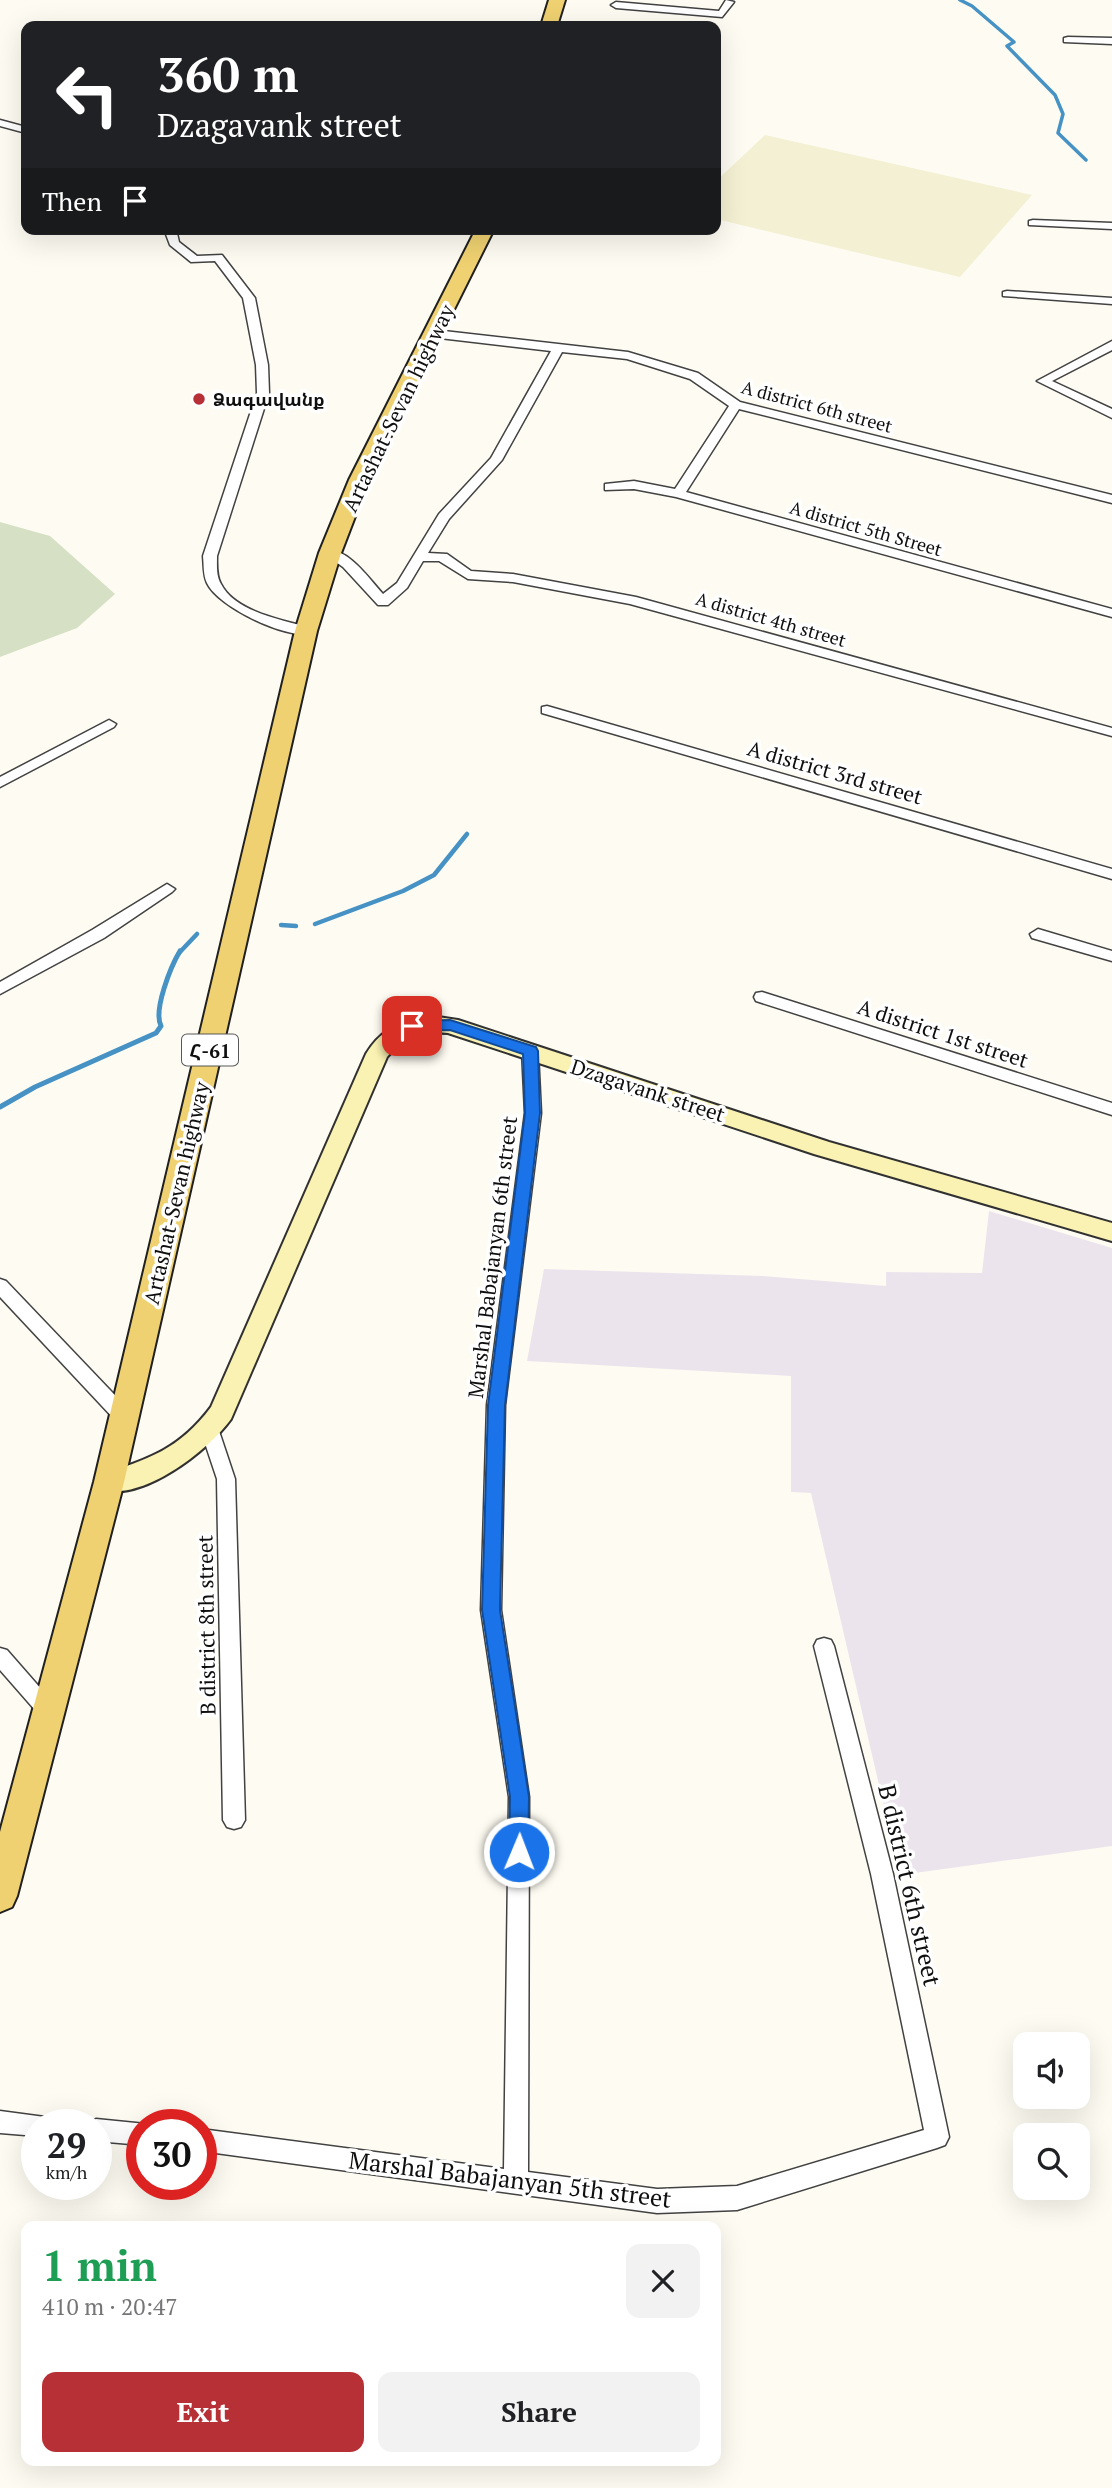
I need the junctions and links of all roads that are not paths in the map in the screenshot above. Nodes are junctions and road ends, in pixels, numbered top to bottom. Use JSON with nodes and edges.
{"nodes":[{"id":1,"x":557,"y":0,"type":"edge"},
{"id":2,"x":729,"y":2,"type":"dead end"},
{"id":3,"x":616,"y":5,"type":"dead end"},
{"id":4,"x":664,"y":5,"type":"edge"},
{"id":5,"x":551,"y":21,"type":"edge"},
{"id":6,"x":1068,"y":40,"type":"dead end"},
{"id":7,"x":1112,"y":41,"type":"edge"},
{"id":8,"x":0,"y":122,"type":"edge"},
{"id":9,"x":21,"y":128,"type":"edge"},
{"id":10,"x":1033,"y":223,"type":"dead end"},
{"id":11,"x":1112,"y":226,"type":"edge"},
{"id":12,"x":172,"y":235,"type":"edge"},
{"id":13,"x":482,"y":235,"type":"edge"},
{"id":14,"x":1007,"y":294,"type":"dead end"},
{"id":15,"x":1112,"y":301,"type":"edge"},
{"id":16,"x":435,"y":334,"type":"junction"},
{"id":17,"x":1112,"y":345,"type":"edge"},
{"id":18,"x":558,"y":348,"type":"junction"},
{"id":19,"x":736,"y":405,"type":"junction"},
{"id":20,"x":1112,"y":414,"type":"edge"},
{"id":21,"x":610,"y":487,"type":"dead end"},
{"id":22,"x":678,"y":494,"type":"junction"},
{"id":23,"x":1112,"y":499,"type":"edge"},
{"id":24,"x":330,"y":553,"type":"junction"},
{"id":25,"x":419,"y":557,"type":"junction"},
{"id":26,"x":1112,"y":613,"type":"edge"},
{"id":27,"x":306,"y":631,"type":"junction"},
{"id":28,"x":547,"y":710,"type":"dead end"},
{"id":29,"x":109,"y":724,"type":"dead end"},
{"id":30,"x":1112,"y":733,"type":"edge"},
{"id":31,"x":0,"y":783,"type":"edge"},
{"id":32,"x":1112,"y":874,"type":"edge"},
{"id":33,"x":167,"y":889,"type":"dead end"},
{"id":34,"x":1038,"y":934,"type":"dead end"},
{"id":35,"x":1112,"y":956,"type":"edge"},
{"id":36,"x":0,"y":989,"type":"edge"},
{"id":37,"x":762,"y":997,"type":"dead end"},
{"id":38,"x":530,"y":1051,"type":"junction"},
{"id":39,"x":1112,"y":1109,"type":"edge"},
{"id":40,"x":1112,"y":1233,"type":"edge"},
{"id":41,"x":0,"y":1286,"type":"edge"},
{"id":42,"x":123,"y":1416,"type":"junction"},
{"id":43,"x":210,"y":1431,"type":"junction"},
{"id":44,"x":109,"y":1482,"type":"junction"},
{"id":45,"x":824,"y":1646,"type":"dead end"},
{"id":46,"x":0,"y":1656,"type":"edge"},
{"id":47,"x":49,"y":1712,"type":"junction"},
{"id":48,"x":234,"y":1820,"type":"dead end"},
{"id":49,"x":0,"y":1896,"type":"edge"},
{"id":50,"x":0,"y":2122,"type":"edge"},
{"id":51,"x":21,"y":2124,"type":"edge"},
{"id":52,"x":937,"y":2137,"type":"joint"},
{"id":53,"x":217,"y":2142,"type":"edge"},
{"id":54,"x":516,"y":2180,"type":"junction"}],
"edges":[{"from":1,"to":5,"type":"main road"},
{"from":2,"to":4,"type":"street"},
{"from":3,"to":4,"type":"street"},
{"from":6,"to":7,"type":"street"},
{"from":8,"to":9,"type":"street"},
{"from":10,"to":11,"type":"street"},
{"from":12,"to":27,"type":"street"},
{"from":13,"to":16,"type":"main road","name":"Artashat-Sevan highway","number":"Հ-61"},
{"from":14,"to":15,"type":"street"},
{"from":16,"to":18,"type":"street","name":"A district 6th street"},
{"from":16,"to":24,"type":"main road","name":"Artashat-Sevan highway","number":"Հ-61"},
{"from":17,"to":20,"type":"street"},
{"from":18,"to":19,"type":"street","name":"A district 6th street"},
{"from":18,"to":25,"type":"street"},
{"from":19,"to":22,"type":"street"},
{"from":19,"to":23,"type":"street","name":"A district 6th street"},
{"from":21,"to":22,"type":"street","name":"A district 5th Street"},
{"from":22,"to":26,"type":"street","name":"A district 5th Street"},
{"from":24,"to":25,"type":"street"},
{"from":24,"to":27,"type":"main road","name":"Artashat-Sevan highway","number":"Հ-61"},
{"from":25,"to":30,"type":"street","name":"A district 4th street"},
{"from":27,"to":42,"type":"main road","name":"Artashat-Sevan highway","number":"Հ-61"},
{"from":28,"to":32,"type":"street","name":"A district 3rd street"},
{"from":29,"to":31,"type":"street"},
{"from":33,"to":36,"type":"street"},
{"from":34,"to":35,"type":"street"},
{"from":37,"to":39,"type":"street","name":"A district 1st street"},
{"from":38,"to":40,"type":"street","name":"Dzagavank street"},
{"from":38,"to":43,"type":"street","name":"Dzagavank street"},
{"from":38,"to":54,"type":"street","name":"Marshal Babajanyan 6th street"},
{"from":41,"to":42,"type":"street"},
{"from":42,"to":44,"type":"main road","name":"Artashat-Sevan highway","number":"Հ-61"},
{"from":43,"to":44,"type":"street","name":"Dzagavank street"},
{"from":43,"to":48,"type":"street","name":"B district 8th street"},
{"from":44,"to":47,"type":"main road","name":"Artashat-Sevan highway","number":"Հ-61"},
{"from":45,"to":52,"type":"street","name":"B district 6th street"},
{"from":46,"to":47,"type":"street"},
{"from":47,"to":49,"type":"main road","name":"Artashat-Sevan highway","number":"Հ-61"},
{"from":50,"to":51,"type":"street"},
{"from":52,"to":54,"type":"street","name":"Marshal Babajanyan 5th street"},
{"from":53,"to":54,"type":"street","name":"Marshal Babajanyan 5th street"}]}
